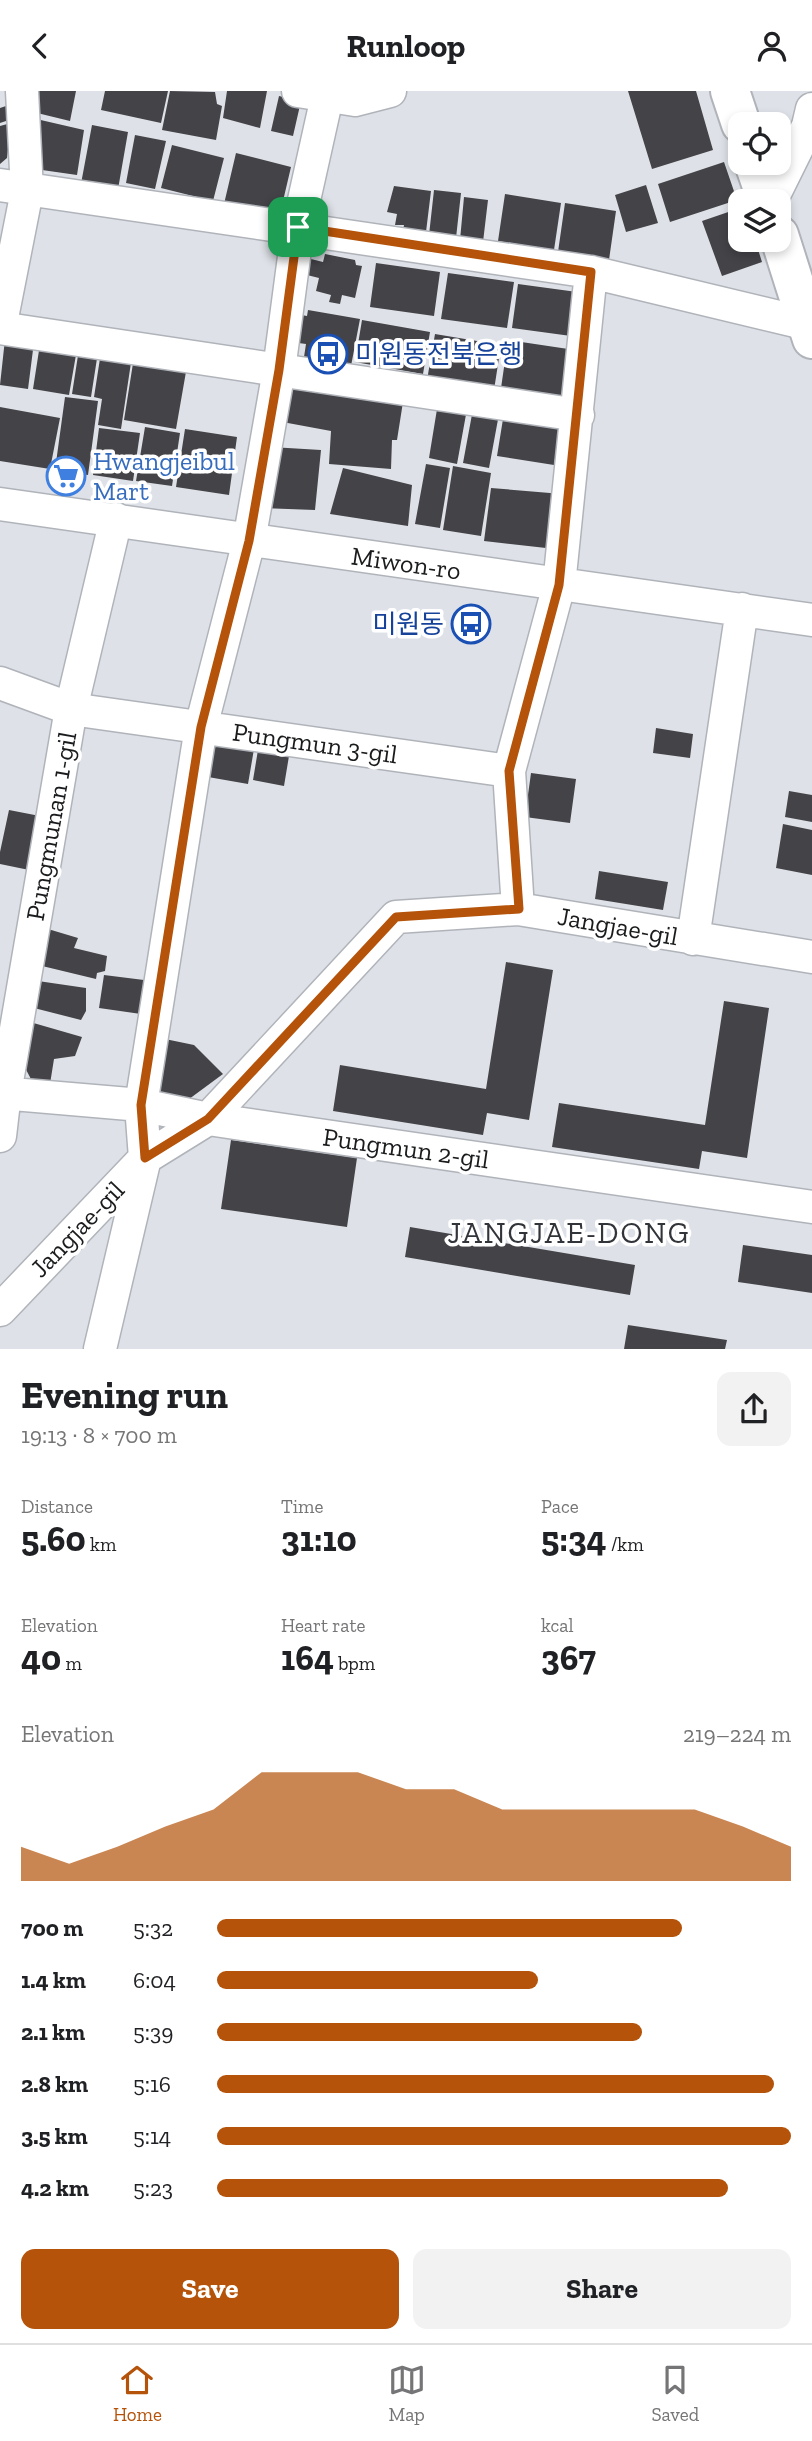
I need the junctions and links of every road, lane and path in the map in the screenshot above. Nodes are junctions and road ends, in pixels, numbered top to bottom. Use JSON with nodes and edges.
{"nodes":[{"id":1,"x":390,"y":91,"type":"edge"},
{"id":2,"x":730,"y":91,"type":"edge"},
{"id":3,"x":334,"y":95,"type":"edge"},
{"id":4,"x":14,"y":96,"type":"edge"},
{"id":5,"x":812,"y":109,"type":"edge"},
{"id":6,"x":737,"y":112,"type":"edge"},
{"id":7,"x":13,"y":188,"type":"edge"},
{"id":8,"x":775,"y":189,"type":"edge"},
{"id":9,"x":298,"y":227,"type":"junction"},
{"id":10,"x":785,"y":252,"type":"edge"},
{"id":11,"x":591,"y":272,"type":"junction"},
{"id":12,"x":0,"y":328,"type":"edge"},
{"id":13,"x":811,"y":330,"type":"edge"},
{"id":14,"x":279,"y":370,"type":"junction"},
{"id":15,"x":578,"y":415,"type":"junction"},
{"id":16,"x":0,"y":504,"type":"edge"},
{"id":17,"x":116,"y":519,"type":"junction"},
{"id":18,"x":249,"y":541,"type":"junction"},
{"id":19,"x":559,"y":585,"type":"junction"},
{"id":20,"x":742,"y":609,"type":"junction"},
{"id":21,"x":808,"y":616,"type":"edge"},
{"id":22,"x":0,"y":683,"type":"edge"},
{"id":23,"x":71,"y":709,"type":"junction"},
{"id":24,"x":201,"y":727,"type":"junction"},
{"id":25,"x":509,"y":771,"type":"junction"},
{"id":26,"x":519,"y":909,"type":"junction"},
{"id":27,"x":693,"y":939,"type":"junction"},
{"id":28,"x":812,"y":957,"type":"edge"},
{"id":29,"x":3,"y":1093,"type":"edge"},
{"id":30,"x":141,"y":1105,"type":"junction"},
{"id":31,"x":208,"y":1119,"type":"junction"},
{"id":32,"x":0,"y":1136,"type":"edge"},
{"id":33,"x":145,"y":1158,"type":"junction"},
{"id":34,"x":812,"y":1207,"type":"edge"},
{"id":35,"x":0,"y":1310,"type":"edge"},
{"id":36,"x":100,"y":1349,"type":"edge"}],
"edges":[{"from":1,"to":3,"type":"street"},
{"from":2,"to":6,"type":"main road"},
{"from":3,"to":9,"type":"street"},
{"from":4,"to":7,"type":"street"},
{"from":5,"to":8,"type":"street"},
{"from":7,"to":9,"type":"street"},
{"from":7,"to":12,"type":"street"},
{"from":9,"to":11,"type":"street"},
{"from":9,"to":14,"type":"street"},
{"from":10,"to":13,"type":"main road"},
{"from":11,"to":13,"type":"street"},
{"from":11,"to":15,"type":"street"},
{"from":12,"to":14,"type":"street"},
{"from":14,"to":15,"type":"street"},
{"from":14,"to":18,"type":"street"},
{"from":15,"to":19,"type":"street"},
{"from":16,"to":17,"type":"street","name":"Miwon-ro"},
{"from":17,"to":18,"type":"street","name":"Miwon-ro"},
{"from":17,"to":23,"type":"street","name":"Pungmunan 1-gil"},
{"from":18,"to":19,"type":"street","name":"Miwon-ro"},
{"from":18,"to":24,"type":"street"},
{"from":19,"to":20,"type":"street","name":"Miwon-ro"},
{"from":19,"to":25,"type":"street"},
{"from":20,"to":21,"type":"street","name":"Miwon-ro"},
{"from":20,"to":27,"type":"street"},
{"from":22,"to":23,"type":"street","name":"Pungmun 3-gil"},
{"from":23,"to":24,"type":"street","name":"Pungmun 3-gil"},
{"from":23,"to":29,"type":"street","name":"Pungmunan 1-gil"},
{"from":24,"to":25,"type":"street","name":"Pungmun 3-gil"},
{"from":24,"to":30,"type":"street"},
{"from":25,"to":26,"type":"street"},
{"from":26,"to":27,"type":"street","name":"Jangjae-gil"},
{"from":26,"to":31,"type":"street","name":"Jangjae-gil"},
{"from":27,"to":28,"type":"street","name":"Jangjae-gil"},
{"from":29,"to":30,"type":"street","name":"Pungmun 2-gil"},
{"from":29,"to":32,"type":"street","name":"Pungmunan 1-gil"},
{"from":30,"to":31,"type":"street","name":"Pungmun 2-gil"},
{"from":30,"to":33,"type":"street"},
{"from":31,"to":33,"type":"street","name":"Jangjae-gil"},
{"from":31,"to":34,"type":"street","name":"Pungmun 2-gil"},
{"from":33,"to":35,"type":"street","name":"Jangjae-gil"},
{"from":33,"to":36,"type":"street"}]}
